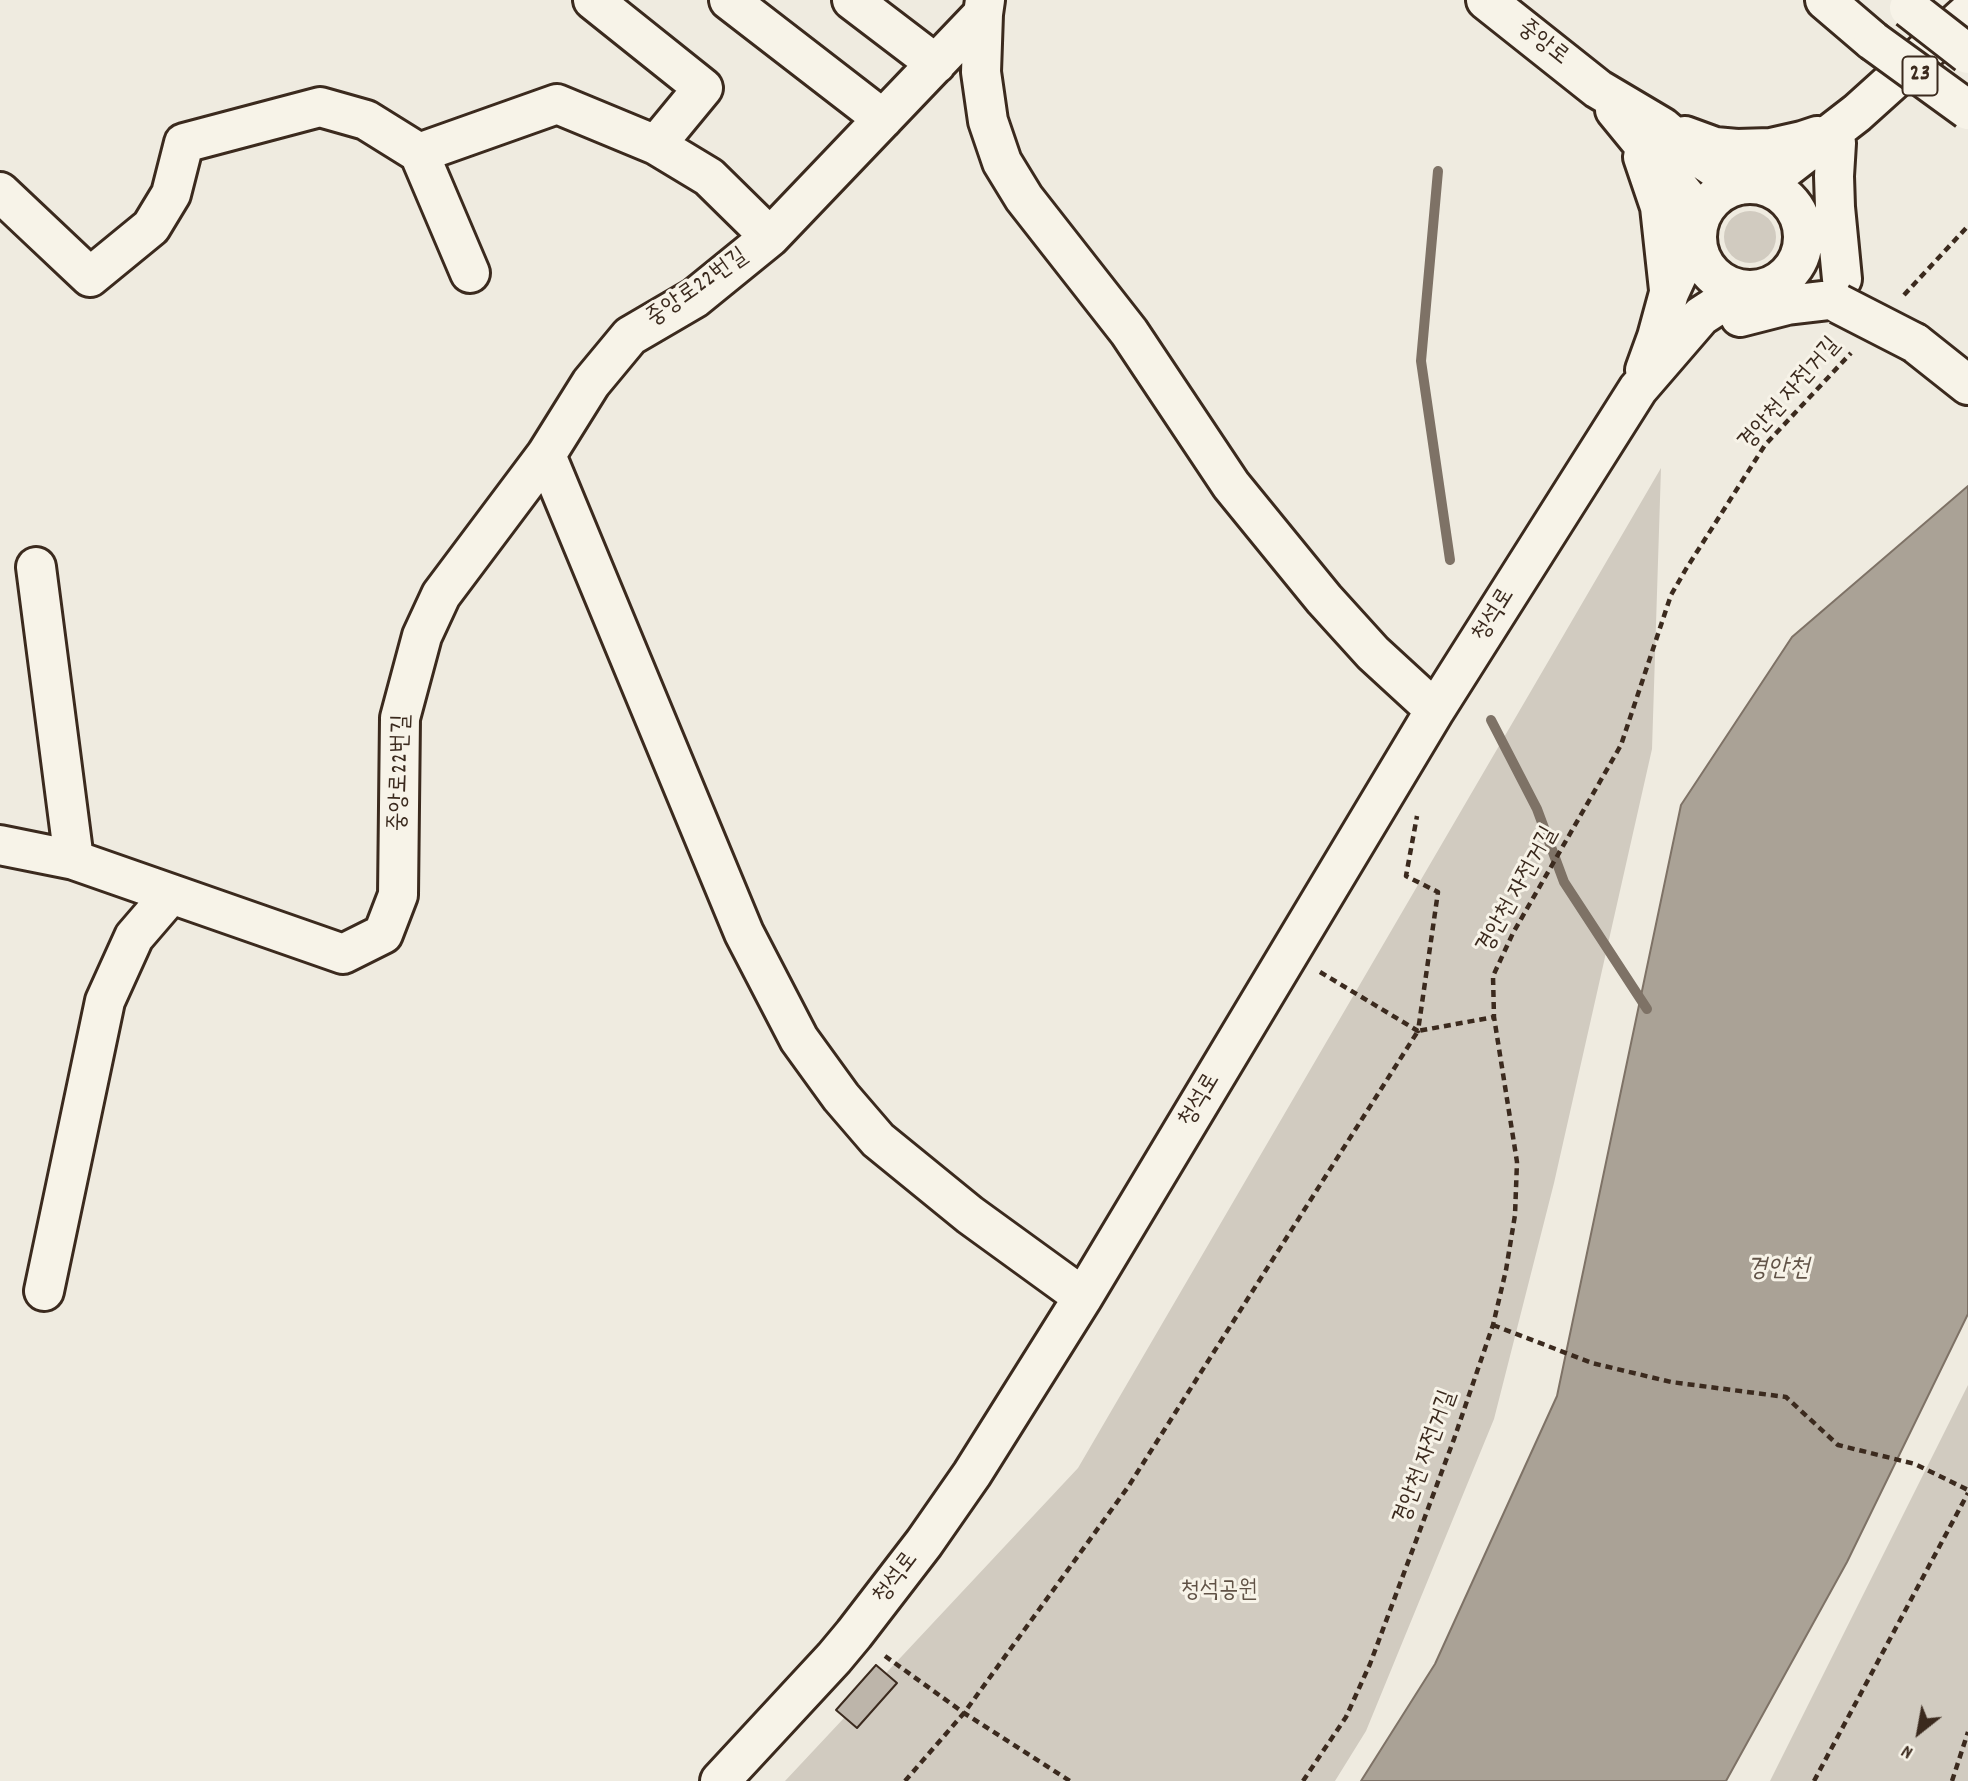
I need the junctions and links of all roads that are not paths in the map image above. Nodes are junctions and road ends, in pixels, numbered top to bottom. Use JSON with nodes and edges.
{"nodes":[{"id":1,"x":593,"y":0,"type":"edge"},
{"id":2,"x":729,"y":0,"type":"edge"},
{"id":3,"x":852,"y":0,"type":"edge"},
{"id":4,"x":1486,"y":0,"type":"edge"},
{"id":5,"x":1825,"y":0,"type":"edge"},
{"id":6,"x":1904,"y":4,"type":"edge"},
{"id":7,"x":984,"y":7,"type":"edge"},
{"id":8,"x":1968,"y":13,"type":"edge"},
{"id":9,"x":1968,"y":54,"type":"edge"},
{"id":10,"x":936,"y":64,"type":"junction"},
{"id":11,"x":1968,"y":110,"type":"edge"},
{"id":12,"x":883,"y":119,"type":"junction"},
{"id":13,"x":1842,"y":129,"type":"junction"},
{"id":14,"x":1649,"y":132,"type":"junction"},
{"id":15,"x":656,"y":145,"type":"junction"},
{"id":16,"x":419,"y":153,"type":"junction"},
{"id":17,"x":1748,"y":184,"type":"junction"},
{"id":18,"x":0,"y":192,"type":"edge"},
{"id":19,"x":1699,"y":224,"type":"junction"},
{"id":20,"x":1803,"y":235,"type":"junction"},
{"id":21,"x":770,"y":237,"type":"junction"},
{"id":22,"x":470,"y":273,"type":"dead end"},
{"id":23,"x":1760,"y":289,"type":"junction"},
{"id":24,"x":1669,"y":293,"type":"junction"},
{"id":25,"x":1841,"y":293,"type":"junction"},
{"id":26,"x":1669,"y":352,"type":"junction"},
{"id":27,"x":1968,"y":385,"type":"edge"},
{"id":28,"x":1638,"y":389,"type":"junction"},
{"id":29,"x":546,"y":455,"type":"junction"},
{"id":30,"x":36,"y":567,"type":"dead end"},
{"id":31,"x":1435,"y":710,"type":"junction"},
{"id":32,"x":0,"y":845,"type":"edge"},
{"id":33,"x":74,"y":860,"type":"junction"},
{"id":34,"x":170,"y":894,"type":"junction"},
{"id":35,"x":44,"y":1291,"type":"dead end"},
{"id":36,"x":1083,"y":1297,"type":"junction"},
{"id":37,"x":720,"y":1781,"type":"edge"}],
"edges":[{"from":1,"to":15,"type":"street"},
{"from":2,"to":12,"type":"street"},
{"from":3,"to":10,"type":"street"},
{"from":4,"to":14,"type":"street","name":"중앙로"},
{"from":5,"to":11,"type":"street","number":"23","bridge":true},
{"from":6,"to":9,"type":"street","number":"23","bridge":true},
{"from":7,"to":10,"type":"street","name":"중앙로22번길"},
{"from":7,"to":31,"type":"street"},
{"from":8,"to":13,"type":"street"},
{"from":10,"to":12,"type":"street","name":"중앙로22번길"},
{"from":12,"to":21,"type":"street","name":"중앙로22번길"},
{"from":13,"to":14,"type":"street"},
{"from":13,"to":17,"type":"street"},
{"from":13,"to":20,"type":"street"},
{"from":13,"to":25,"type":"street"},
{"from":14,"to":17,"type":"street"},
{"from":14,"to":19,"type":"street"},
{"from":14,"to":24,"type":"street"},
{"from":15,"to":16,"type":"street"},
{"from":15,"to":21,"type":"street"},
{"from":16,"to":18,"type":"street"},
{"from":16,"to":22,"type":"street"},
{"from":17,"to":19,"type":"street"},
{"from":17,"to":20,"type":"street"},
{"from":19,"to":23,"type":"street"},
{"from":19,"to":24,"type":"street"},
{"from":20,"to":23,"type":"street"},
{"from":20,"to":25,"type":"street"},
{"from":21,"to":29,"type":"street","name":"중앙로22번길"},
{"from":23,"to":25,"type":"street"},
{"from":23,"to":26,"type":"street"},
{"from":24,"to":28,"type":"street"},
{"from":25,"to":26,"type":"street"},
{"from":25,"to":27,"type":"street","bridge":true},
{"from":26,"to":28,"type":"street"},
{"from":28,"to":31,"type":"street","name":"청석로"},
{"from":29,"to":34,"type":"street","name":"중앙로22번길"},
{"from":29,"to":36,"type":"street"},
{"from":30,"to":33,"type":"street"},
{"from":31,"to":36,"type":"street","name":"청석로"},
{"from":32,"to":33,"type":"street","name":"중앙로22번길"},
{"from":33,"to":34,"type":"street","name":"중앙로22번길"},
{"from":34,"to":35,"type":"street"},
{"from":36,"to":37,"type":"street","name":"청석로"}]}
